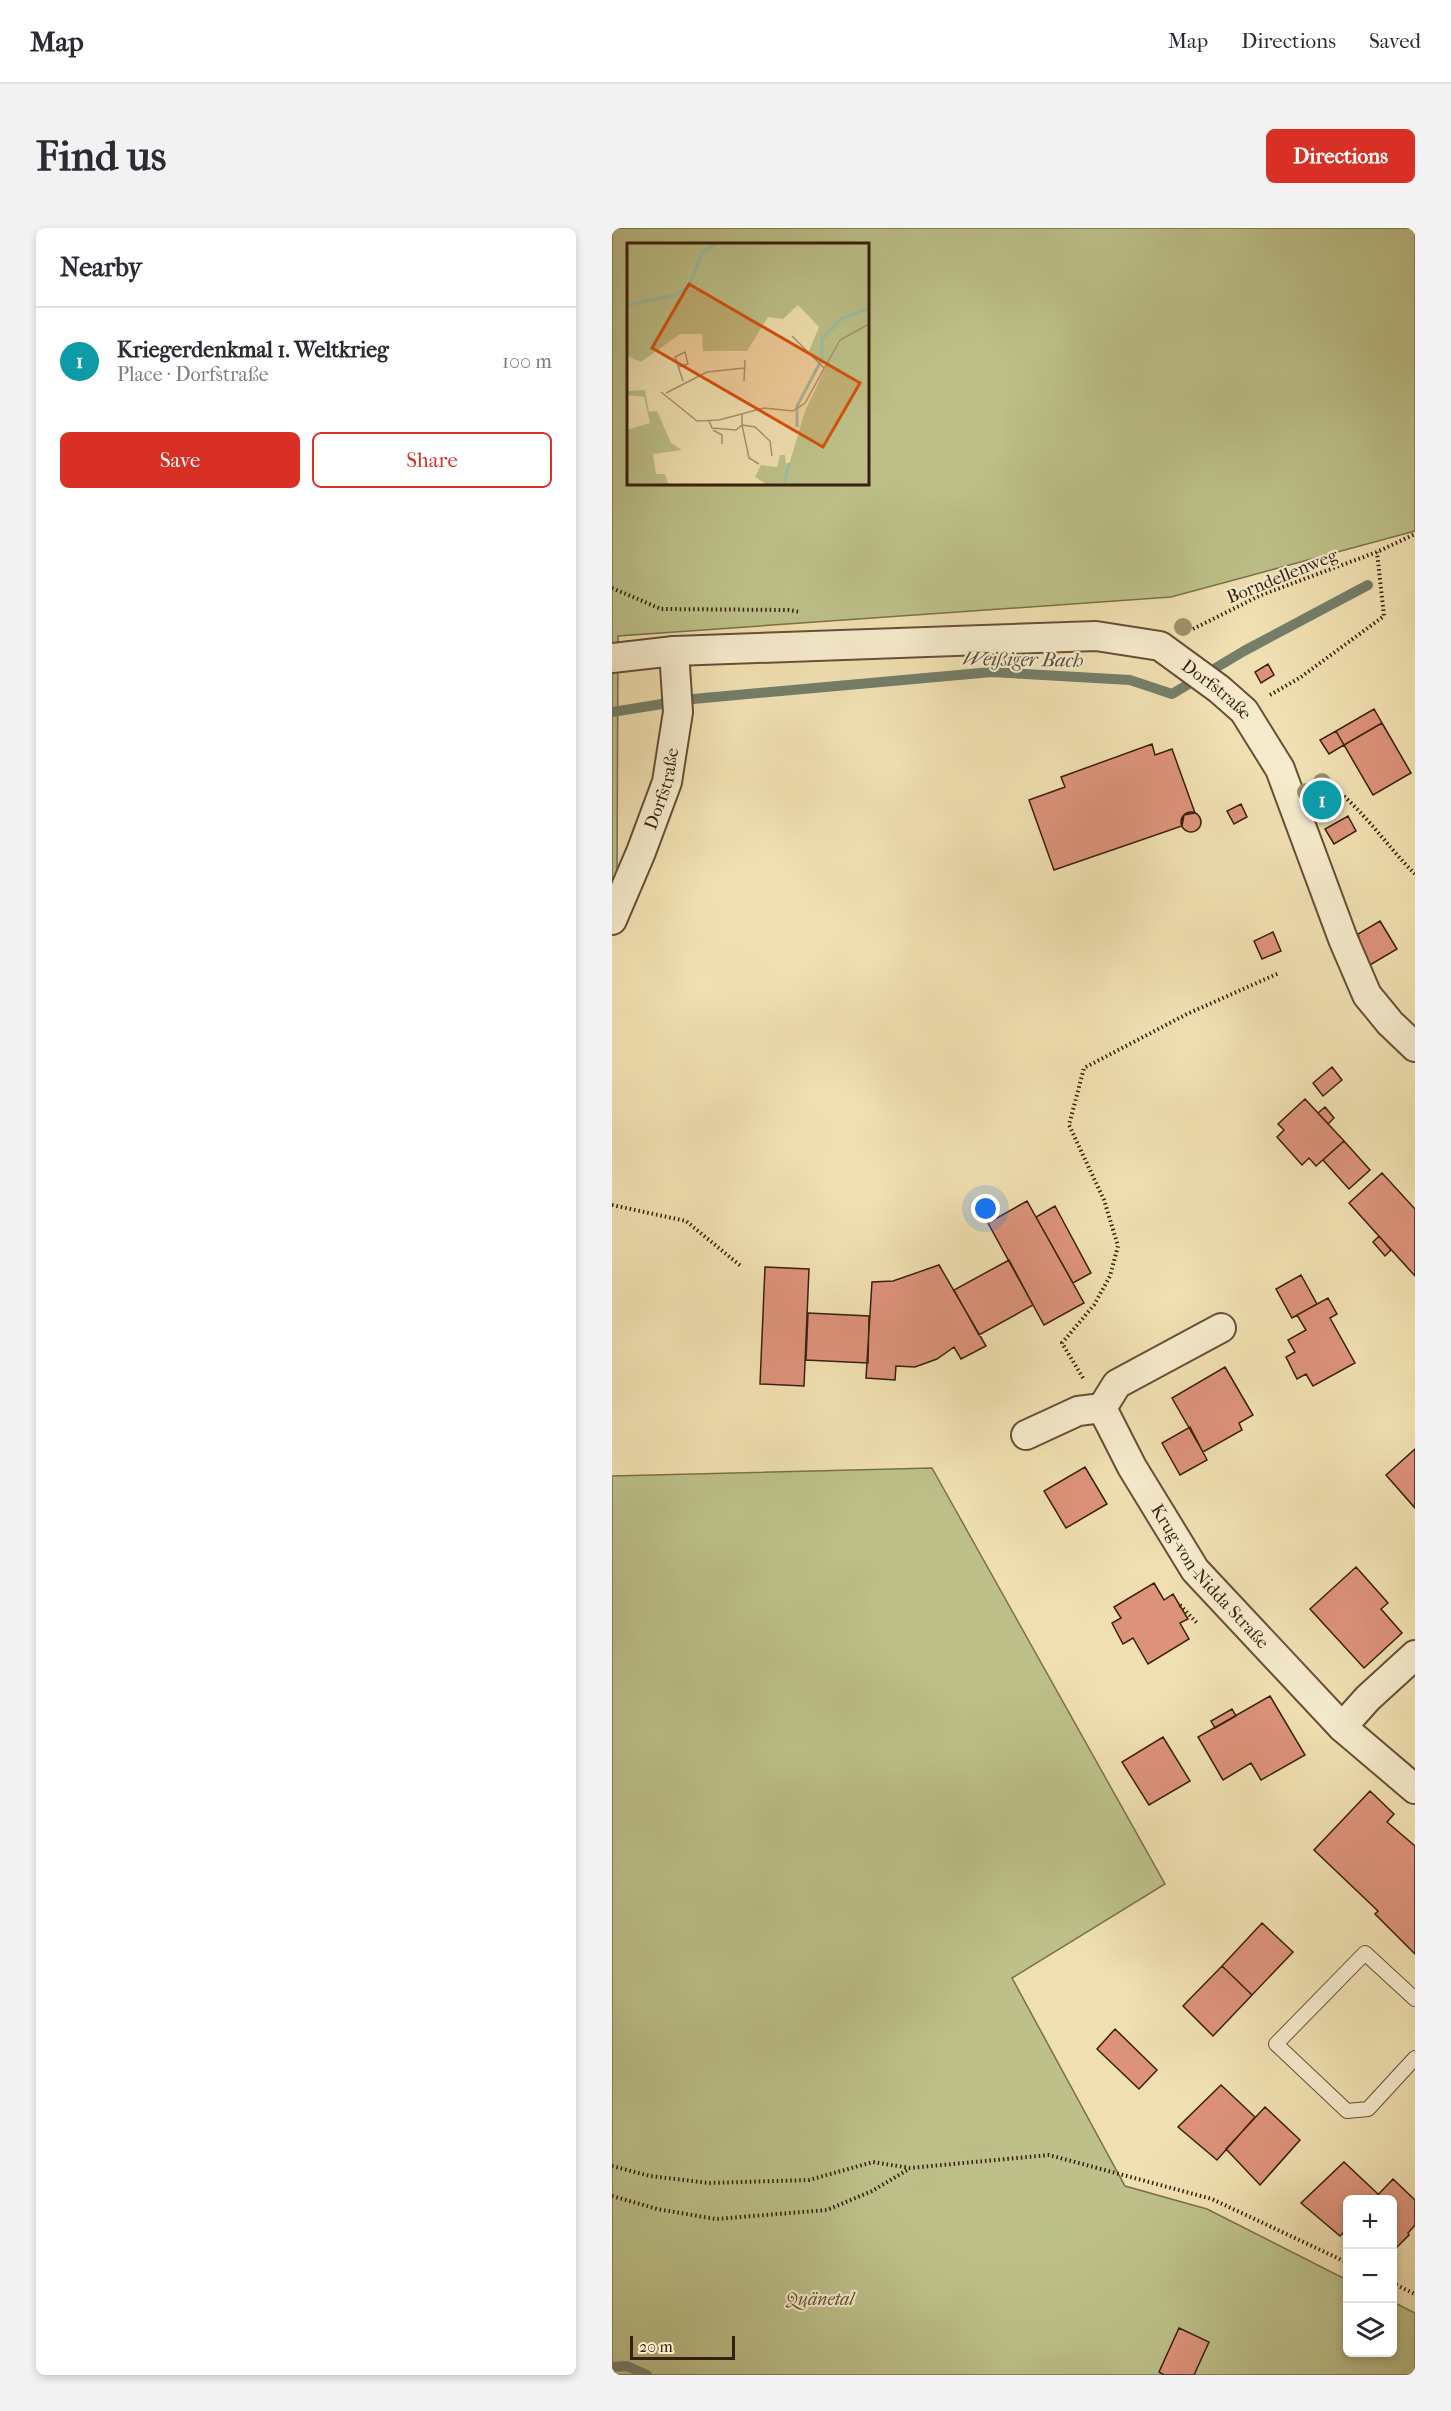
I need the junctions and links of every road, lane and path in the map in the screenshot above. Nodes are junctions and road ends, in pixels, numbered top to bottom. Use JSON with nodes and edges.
{"nodes":[{"id":1,"x":1415,"y":534,"type":"edge"},
{"id":2,"x":1377,"y":552,"type":"junction"},
{"id":3,"x":674,"y":651,"type":"junction"},
{"id":4,"x":1166,"y":651,"type":"junction"},
{"id":5,"x":612,"y":658,"type":"edge"},
{"id":6,"x":1244,"y":711,"type":"junction"},
{"id":7,"x":1315,"y":778,"type":"dead end"},
{"id":8,"x":1415,"y":874,"type":"edge"},
{"id":9,"x":612,"y":920,"type":"edge"},
{"id":10,"x":1279,"y":973,"type":"dead end"},
{"id":11,"x":1415,"y":1047,"type":"edge"},
{"id":12,"x":612,"y":1205,"type":"edge"},
{"id":13,"x":742,"y":1267,"type":"dead end"},
{"id":14,"x":1221,"y":1328,"type":"dead end"},
{"id":15,"x":1102,"y":1408,"type":"junction"},
{"id":16,"x":1026,"y":1435,"type":"dead end"},
{"id":17,"x":1415,"y":1655,"type":"edge"},
{"id":18,"x":1342,"y":1727,"type":"junction"},
{"id":19,"x":1415,"y":1790,"type":"edge"},
{"id":20,"x":1415,"y":1999,"type":"edge"},
{"id":21,"x":1415,"y":2058,"type":"edge"},
{"id":22,"x":612,"y":2166,"type":"edge"},
{"id":23,"x":910,"y":2168,"type":"junction"},
{"id":24,"x":612,"y":2196,"type":"edge"},
{"id":25,"x":1343,"y":2261,"type":"edge"},
{"id":26,"x":1397,"y":2285,"type":"edge"},
{"id":27,"x":1415,"y":2294,"type":"edge"}],
"edges":[{"from":1,"to":2,"type":"path","name":"Borndellenweg"},
{"from":2,"to":4,"type":"path","name":"Borndellenweg"},
{"from":2,"to":6,"type":"path"},
{"from":3,"to":4,"type":"street","name":"Dorfstraße"},
{"from":3,"to":5,"type":"street","name":"Dorfstraße"},
{"from":3,"to":9,"type":"street","name":"Dorfstraße"},
{"from":4,"to":6,"type":"street","name":"Dorfstraße"},
{"from":6,"to":11,"type":"street","name":"Dorfstraße"},
{"from":7,"to":8,"type":"path"},
{"from":10,"to":15,"type":"path"},
{"from":12,"to":13,"type":"path"},
{"from":14,"to":15,"type":"street"},
{"from":15,"to":16,"type":"street"},
{"from":15,"to":18,"type":"street","name":"Krug-von-Nidda Straße"},
{"from":17,"to":18,"type":"street"},
{"from":18,"to":19,"type":"street","name":"Krug-von-Nidda Straße"},
{"from":20,"to":21,"type":"lane"},
{"from":22,"to":23,"type":"path"},
{"from":23,"to":24,"type":"path"},
{"from":23,"to":25,"type":"path"},
{"from":26,"to":27,"type":"path"}]}
